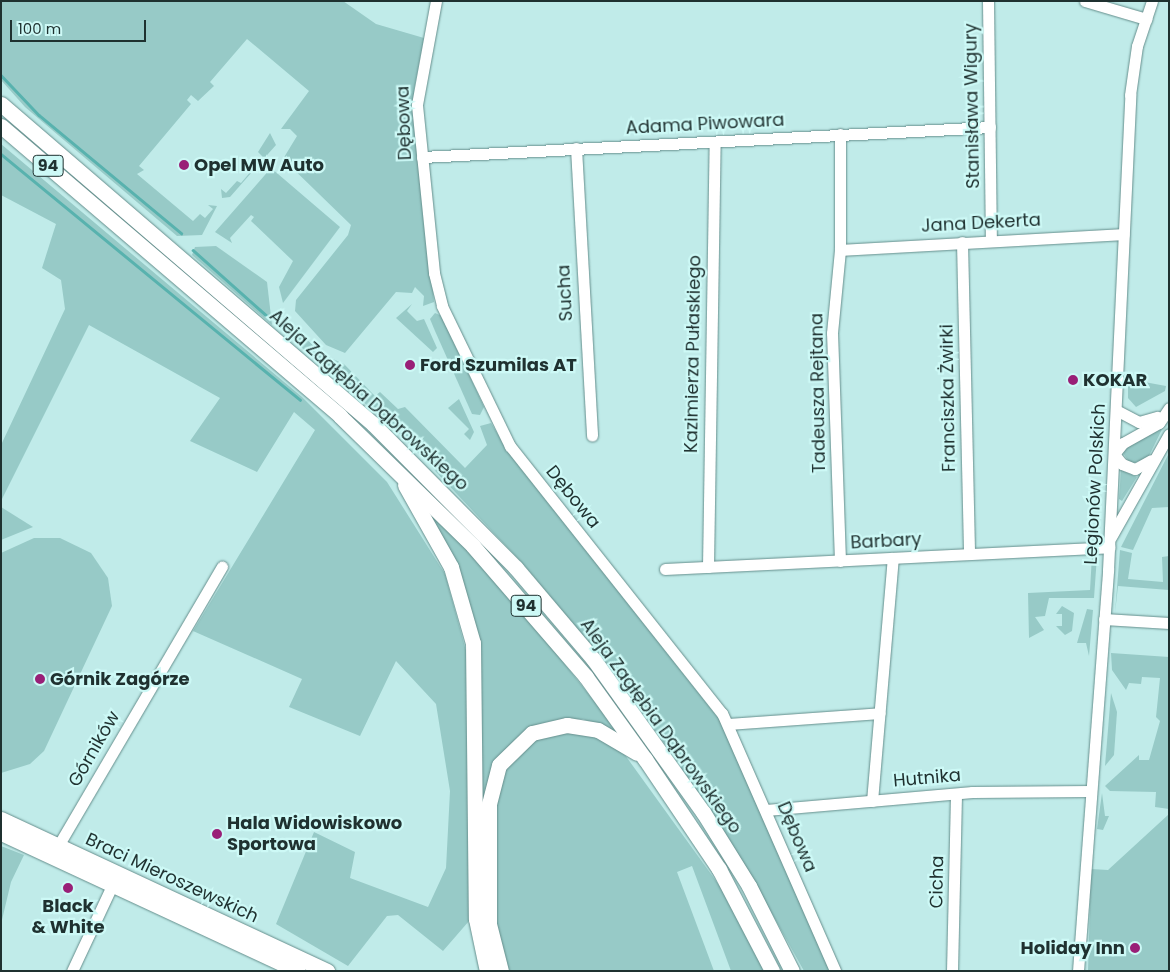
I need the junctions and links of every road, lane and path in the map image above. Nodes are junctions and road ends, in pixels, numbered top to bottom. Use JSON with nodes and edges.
{"nodes":[{"id":1,"x":436,"y":1,"type":"edge"},
{"id":2,"x":988,"y":1,"type":"edge"},
{"id":3,"x":1085,"y":1,"type":"edge"},
{"id":4,"x":1152,"y":1,"type":"edge"},
{"id":5,"x":1146,"y":19,"type":"junction"},
{"id":6,"x":1,"y":97,"type":"edge"},
{"id":7,"x":6,"y":108,"type":"edge"},
{"id":8,"x":1,"y":126,"type":"edge"},
{"id":9,"x":990,"y":127,"type":"junction"},
{"id":10,"x":840,"y":134,"type":"junction"},
{"id":11,"x":715,"y":142,"type":"junction"},
{"id":12,"x":576,"y":148,"type":"junction"},
{"id":13,"x":422,"y":157,"type":"junction"},
{"id":14,"x":1124,"y":234,"type":"junction"},
{"id":15,"x":991,"y":240,"type":"junction"},
{"id":16,"x":962,"y":242,"type":"junction"},
{"id":17,"x":840,"y":250,"type":"junction"},
{"id":18,"x":1169,"y":402,"type":"edge"},
{"id":19,"x":1169,"y":408,"type":"edge"},
{"id":20,"x":1116,"y":410,"type":"junction"},
{"id":21,"x":1169,"y":434,"type":"edge"},
{"id":22,"x":592,"y":436,"type":"dead end"},
{"id":23,"x":1160,"y":449,"type":"junction"},
{"id":24,"x":1114,"y":454,"type":"junction"},
{"id":25,"x":392,"y":465,"type":"junction"},
{"id":26,"x":1109,"y":543,"type":"junction"},
{"id":27,"x":969,"y":553,"type":"junction"},
{"id":28,"x":892,"y":558,"type":"junction"},
{"id":29,"x":840,"y":561,"type":"junction"},
{"id":30,"x":222,"y":567,"type":"dead end"},
{"id":31,"x":708,"y":567,"type":"junction"},
{"id":32,"x":665,"y":569,"type":"dead end"},
{"id":33,"x":1104,"y":619,"type":"junction"},
{"id":34,"x":1169,"y":623,"type":"edge"},
{"id":35,"x":880,"y":713,"type":"junction"},
{"id":36,"x":728,"y":724,"type":"junction"},
{"id":37,"x":645,"y":759,"type":"junction"},
{"id":38,"x":1091,"y":791,"type":"junction"},
{"id":39,"x":956,"y":794,"type":"junction"},
{"id":40,"x":872,"y":801,"type":"junction"},
{"id":41,"x":766,"y":810,"type":"junction"},
{"id":42,"x":1,"y":819,"type":"edge"},
{"id":43,"x":1,"y":833,"type":"edge"},
{"id":44,"x":58,"y":846,"type":"junction"},
{"id":45,"x":115,"y":879,"type":"junction"},
{"id":46,"x":791,"y":967,"type":"edge"},
{"id":47,"x":72,"y":971,"type":"edge"},
{"id":48,"x":298,"y":971,"type":"edge"},
{"id":49,"x":327,"y":971,"type":"edge"},
{"id":50,"x":487,"y":971,"type":"edge"},
{"id":51,"x":501,"y":971,"type":"edge"},
{"id":52,"x":772,"y":971,"type":"edge"},
{"id":53,"x":835,"y":971,"type":"edge"},
{"id":54,"x":952,"y":971,"type":"edge"},
{"id":55,"x":1078,"y":971,"type":"edge"}],
"edges":[{"from":1,"to":13,"type":"street","name":"Dębowa"},
{"from":2,"to":9,"type":"street","name":"Stanisława Wigury"},
{"from":3,"to":5,"type":"street"},
{"from":4,"to":5,"type":"street","name":"Legionów Polskich"},
{"from":5,"to":14,"type":"street","name":"Legionów Polskich"},
{"from":6,"to":7,"type":"main road","name":"Aleja Zagłębia Dąbrowskiego"},
{"from":7,"to":46,"type":"main road","name":"Aleja Zagłębia Dąbrowskiego","number":"94"},
{"from":8,"to":25,"type":"main road","name":"Aleja Zagłębia Dąbrowskiego","number":"94"},
{"from":9,"to":10,"type":"street","name":"Adama Piwowara"},
{"from":9,"to":15,"type":"street","name":"Stanisława Wigury"},
{"from":10,"to":11,"type":"street","name":"Adama Piwowara"},
{"from":10,"to":17,"type":"street","name":"Tadeusza Rejtana"},
{"from":11,"to":12,"type":"street","name":"Adama Piwowara"},
{"from":11,"to":31,"type":"street","name":"Kazimierza Pułaskiego"},
{"from":12,"to":13,"type":"street","name":"Adama Piwowara"},
{"from":12,"to":22,"type":"street","name":"Sucha"},
{"from":13,"to":36,"type":"street","name":"Dębowa"},
{"from":14,"to":15,"type":"street","name":"Jana Dekerta"},
{"from":14,"to":20,"type":"street","name":"Legionów Polskich"},
{"from":15,"to":16,"type":"street","name":"Jana Dekerta"},
{"from":16,"to":17,"type":"street","name":"Jana Dekerta"},
{"from":16,"to":27,"type":"street","name":"Franciszka Żwirki"},
{"from":17,"to":29,"type":"street","name":"Tadeusza Rejtana"},
{"from":18,"to":20,"type":"street"},
{"from":19,"to":24,"type":"street"},
{"from":20,"to":24,"type":"street","name":"Legionów Polskich"},
{"from":21,"to":23,"type":"street"},
{"from":23,"to":24,"type":"street"},
{"from":23,"to":26,"type":"street"},
{"from":24,"to":26,"type":"street","name":"Legionów Polskich"},
{"from":25,"to":37,"type":"main road","name":"Aleja Zagłębia Dąbrowskiego","number":"94"},
{"from":25,"to":50,"type":"main road"},
{"from":26,"to":27,"type":"street","name":"Barbary"},
{"from":26,"to":33,"type":"street","name":"Legionów Polskich"},
{"from":27,"to":28,"type":"street","name":"Barbary"},
{"from":28,"to":29,"type":"street","name":"Barbary"},
{"from":28,"to":35,"type":"street"},
{"from":29,"to":31,"type":"street","name":"Barbary"},
{"from":30,"to":44,"type":"street","name":"Górników"},
{"from":31,"to":32,"type":"street","name":"Barbary"},
{"from":33,"to":34,"type":"street"},
{"from":33,"to":38,"type":"street","name":"Legionów Polskich"},
{"from":35,"to":36,"type":"street"},
{"from":35,"to":40,"type":"street"},
{"from":36,"to":41,"type":"street","name":"Dębowa"},
{"from":37,"to":51,"type":"main road"},
{"from":37,"to":52,"type":"main road","name":"Aleja Zagłębia Dąbrowskiego","number":"94"},
{"from":38,"to":39,"type":"street","name":"Hutnika"},
{"from":38,"to":55,"type":"street","name":"Legionów Polskich"},
{"from":39,"to":40,"type":"street","name":"Hutnika"},
{"from":39,"to":54,"type":"street","name":"Cicha"},
{"from":40,"to":41,"type":"street","name":"Hutnika"},
{"from":41,"to":53,"type":"street","name":"Dębowa"},
{"from":42,"to":44,"type":"main road","name":"Braci Mieroszewskich"},
{"from":43,"to":45,"type":"main road","name":"Braci Mieroszewskich"},
{"from":44,"to":45,"type":"main road","name":"Braci Mieroszewskich"},
{"from":45,"to":47,"type":"street"},
{"from":45,"to":48,"type":"main road","name":"Braci Mieroszewskich"},
{"from":45,"to":49,"type":"main road","name":"Braci Mieroszewskich"}]}
